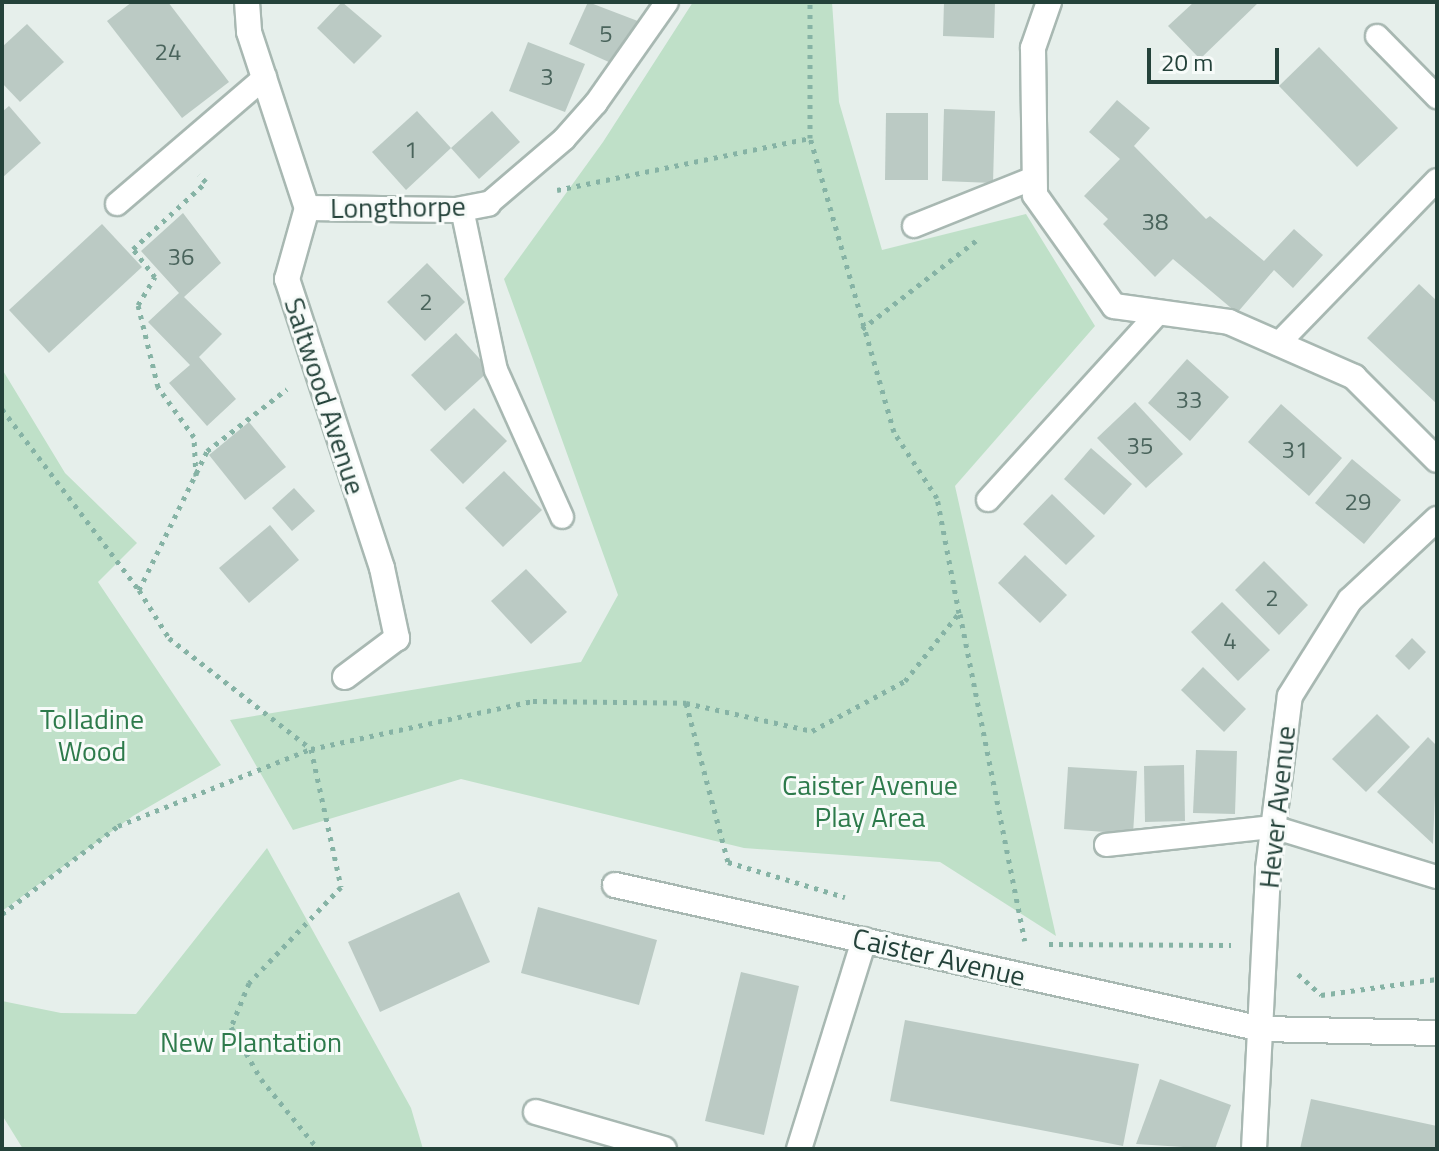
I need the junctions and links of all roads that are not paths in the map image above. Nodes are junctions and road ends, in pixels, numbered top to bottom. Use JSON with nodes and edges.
{"nodes":[{"id":1,"x":247,"y":2,"type":"edge"},
{"id":2,"x":667,"y":2,"type":"edge"},
{"id":3,"x":1049,"y":2,"type":"edge"},
{"id":4,"x":1377,"y":36,"type":"dead end"},
{"id":5,"x":265,"y":77,"type":"junction"},
{"id":6,"x":1437,"y":97,"type":"edge"},
{"id":7,"x":1034,"y":178,"type":"junction"},
{"id":8,"x":1437,"y":180,"type":"edge"},
{"id":9,"x":117,"y":204,"type":"dead end"},
{"id":10,"x":488,"y":204,"type":"joint"},
{"id":11,"x":307,"y":208,"type":"junction"},
{"id":12,"x":462,"y":209,"type":"junction"},
{"id":13,"x":914,"y":226,"type":"dead end"},
{"id":14,"x":1159,"y":312,"type":"junction"},
{"id":15,"x":1278,"y":344,"type":"junction"},
{"id":16,"x":1437,"y":460,"type":"edge"},
{"id":17,"x":988,"y":500,"type":"dead end"},
{"id":18,"x":562,"y":517,"type":"dead end"},
{"id":19,"x":1437,"y":519,"type":"edge"},
{"id":20,"x":345,"y":677,"type":"dead end"},
{"id":21,"x":1273,"y":827,"type":"junction"},
{"id":22,"x":1106,"y":845,"type":"dead end"},
{"id":23,"x":1437,"y":877,"type":"edge"},
{"id":24,"x":615,"y":885,"type":"dead end"},
{"id":25,"x":864,"y":940,"type":"junction"},
{"id":26,"x":1262,"y":1029,"type":"junction"},
{"id":27,"x":1437,"y":1033,"type":"edge"},
{"id":28,"x":536,"y":1112,"type":"dead end"},
{"id":29,"x":664,"y":1149,"type":"edge"},
{"id":30,"x":799,"y":1149,"type":"edge"},
{"id":31,"x":1254,"y":1149,"type":"edge"}],
"edges":[{"from":1,"to":5,"type":"street"},
{"from":2,"to":10,"type":"lane"},
{"from":3,"to":7,"type":"street"},
{"from":4,"to":6,"type":"lane"},
{"from":5,"to":9,"type":"lane"},
{"from":5,"to":11,"type":"street"},
{"from":7,"to":13,"type":"lane"},
{"from":7,"to":14,"type":"street"},
{"from":8,"to":15,"type":"lane"},
{"from":10,"to":12,"type":"street","name":"Longthorpe"},
{"from":11,"to":12,"type":"street","name":"Longthorpe"},
{"from":11,"to":20,"type":"street","name":"Saltwood Avenue"},
{"from":12,"to":18,"type":"lane"},
{"from":14,"to":15,"type":"street"},
{"from":14,"to":17,"type":"lane"},
{"from":15,"to":16,"type":"street"},
{"from":19,"to":21,"type":"street","name":"Hever Avenue"},
{"from":21,"to":22,"type":"lane"},
{"from":21,"to":23,"type":"lane"},
{"from":21,"to":26,"type":"street","name":"Hever Avenue"},
{"from":24,"to":25,"type":"street","name":"Caister Avenue"},
{"from":25,"to":26,"type":"street","name":"Caister Avenue"},
{"from":25,"to":30,"type":"street"},
{"from":26,"to":27,"type":"street","name":"Caister Avenue"},
{"from":26,"to":31,"type":"street","name":"Hever Avenue"},
{"from":28,"to":29,"type":"street"}]}
